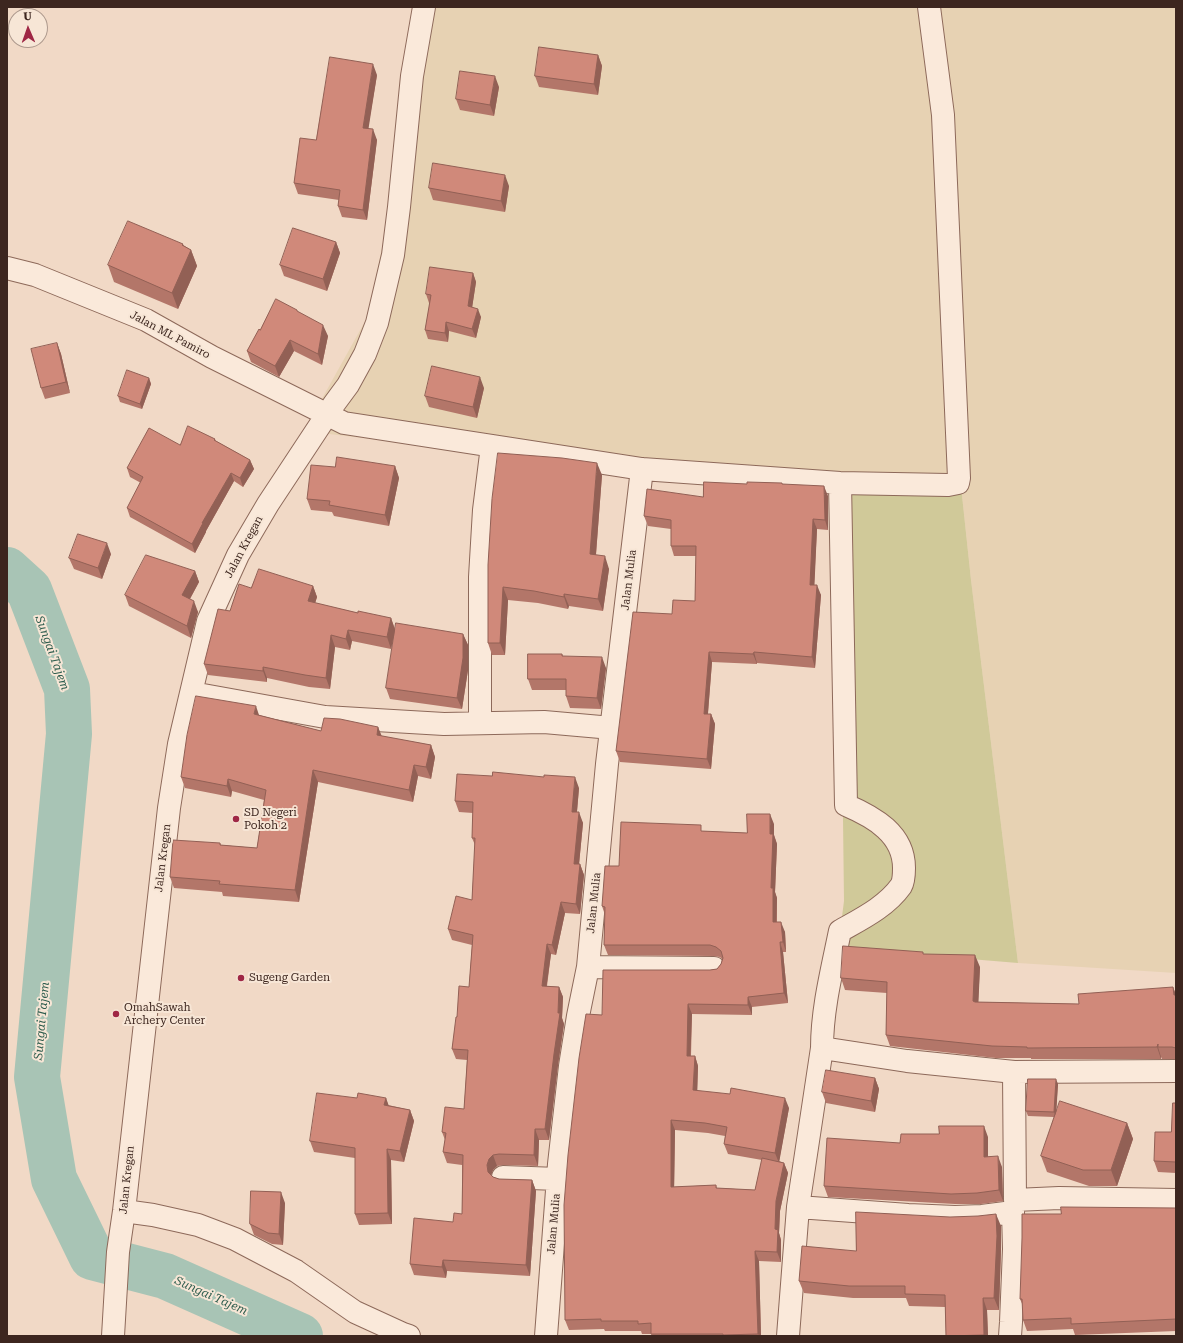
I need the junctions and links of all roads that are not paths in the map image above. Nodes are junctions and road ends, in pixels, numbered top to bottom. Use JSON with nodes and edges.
{"nodes":[{"id":1,"x":424,"y":7,"type":"edge"},
{"id":2,"x":929,"y":7,"type":"edge"},
{"id":3,"x":7,"y":268,"type":"edge"},
{"id":4,"x":328,"y":415,"type":"junction"},
{"id":5,"x":492,"y":446,"type":"junction"},
{"id":6,"x":642,"y":469,"type":"junction"},
{"id":7,"x":840,"y":483,"type":"junction"},
{"id":8,"x":192,"y":693,"type":"junction"},
{"id":9,"x":480,"y":723,"type":"junction"},
{"id":10,"x":612,"y":728,"type":"junction"},
{"id":11,"x":588,"y":967,"type":"junction"},
{"id":12,"x":714,"y":968,"type":"edge"},
{"id":13,"x":822,"y":1048,"type":"junction"},
{"id":14,"x":1176,"y":1071,"type":"edge"},
{"id":15,"x":1014,"y":1072,"type":"junction"},
{"id":16,"x":503,"y":1177,"type":"dead end"},
{"id":17,"x":558,"y":1179,"type":"junction"},
{"id":18,"x":1176,"y":1200,"type":"edge"},
{"id":19,"x":798,"y":1207,"type":"junction"},
{"id":20,"x":124,"y":1211,"type":"junction"},
{"id":21,"x":113,"y":1336,"type":"edge"},
{"id":22,"x":409,"y":1336,"type":"edge"},
{"id":23,"x":546,"y":1336,"type":"edge"},
{"id":24,"x":788,"y":1336,"type":"edge"},
{"id":25,"x":1010,"y":1336,"type":"edge"}],
"edges":[{"from":1,"to":4,"type":"street","name":"Jalan Kregan"},
{"from":2,"to":7,"type":"street","name":"Jalan ML Pamiro"},
{"from":3,"to":4,"type":"street","name":"Jalan ML Pamiro"},
{"from":4,"to":5,"type":"street","name":"Jalan ML Pamiro"},
{"from":4,"to":8,"type":"street","name":"Jalan Kregan"},
{"from":5,"to":6,"type":"street","name":"Jalan ML Pamiro"},
{"from":5,"to":9,"type":"street"},
{"from":6,"to":7,"type":"street","name":"Jalan ML Pamiro"},
{"from":6,"to":10,"type":"street","name":"Jalan Mulia"},
{"from":7,"to":13,"type":"street"},
{"from":8,"to":9,"type":"street"},
{"from":8,"to":20,"type":"street","name":"Jalan Kregan"},
{"from":9,"to":10,"type":"street"},
{"from":10,"to":11,"type":"street","name":"Jalan Mulia"},
{"from":11,"to":12,"type":"street"},
{"from":11,"to":17,"type":"street","name":"Jalan Mulia"},
{"from":13,"to":15,"type":"street"},
{"from":13,"to":19,"type":"street"},
{"from":14,"to":15,"type":"street"},
{"from":15,"to":18,"type":"street"},
{"from":16,"to":17,"type":"street"},
{"from":17,"to":23,"type":"street","name":"Jalan Mulia"},
{"from":19,"to":24,"type":"street"},
{"from":19,"to":25,"type":"street"},
{"from":20,"to":21,"type":"street","name":"Jalan Kregan"},
{"from":20,"to":22,"type":"street"}]}
